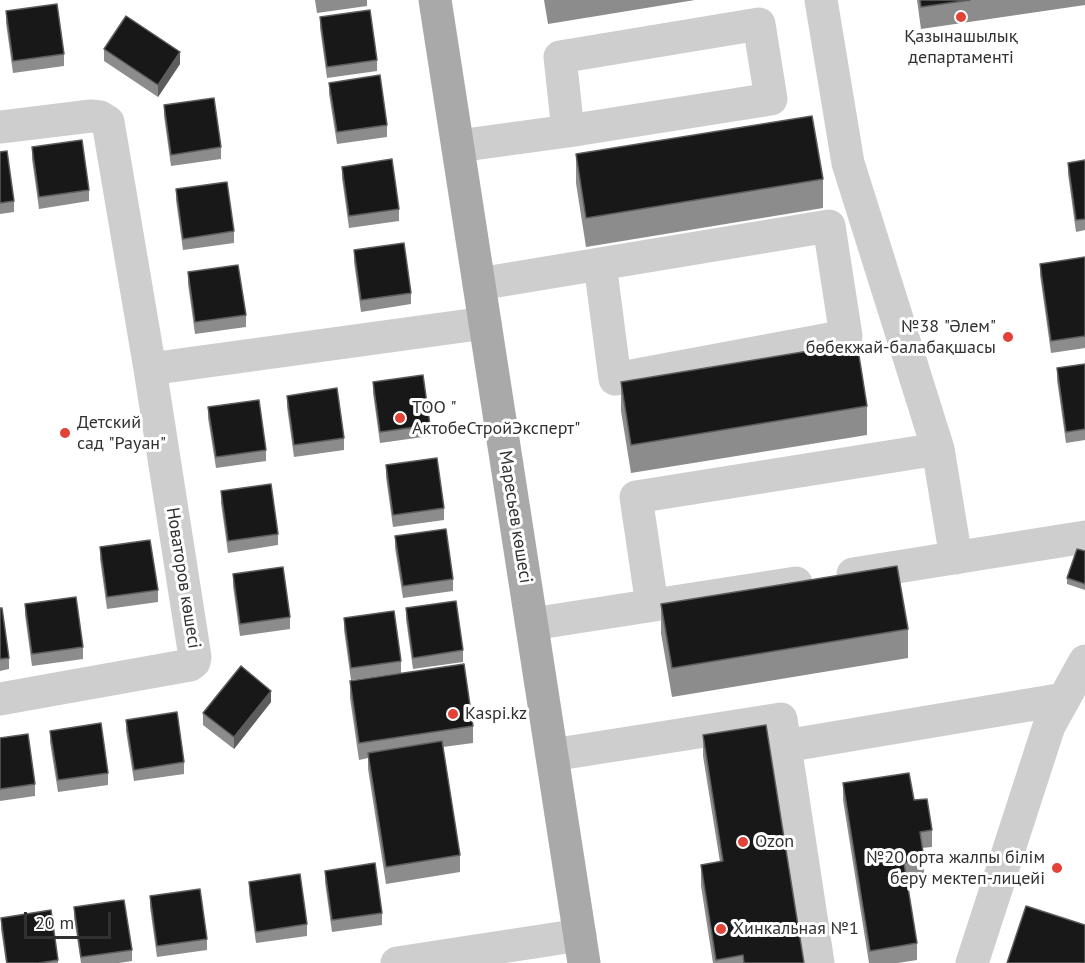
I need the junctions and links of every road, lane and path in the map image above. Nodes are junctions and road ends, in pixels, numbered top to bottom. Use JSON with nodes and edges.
{"nodes":[{"id":1,"x":435,"y":0,"type":"edge"},
{"id":2,"x":821,"y":0,"type":"edge"},
{"id":3,"x":0,"y":127,"type":"edge"},
{"id":4,"x":568,"y":130,"type":"junction"},
{"id":5,"x":458,"y":146,"type":"junction"},
{"id":6,"x":600,"y":264,"type":"junction"},
{"id":7,"x":479,"y":284,"type":"junction"},
{"id":8,"x":485,"y":323,"type":"junction"},
{"id":9,"x":150,"y":369,"type":"junction"},
{"id":10,"x":938,"y":449,"type":"junction"},
{"id":11,"x":1085,"y":537,"type":"edge"},
{"id":12,"x":956,"y":558,"type":"junction"},
{"id":13,"x":652,"y":605,"type":"junction"},
{"id":14,"x":532,"y":624,"type":"junction"},
{"id":15,"x":1085,"y":662,"type":"edge"},
{"id":16,"x":0,"y":699,"type":"edge"},
{"id":17,"x":1064,"y":699,"type":"junction"},
{"id":18,"x":785,"y":746,"type":"junction"},
{"id":19,"x":552,"y":755,"type":"junction"},
{"id":20,"x":582,"y":949,"type":"edge"},
{"id":21,"x":397,"y":963,"type":"edge"},
{"id":22,"x":818,"y":963,"type":"edge"},
{"id":23,"x":972,"y":963,"type":"edge"}],
"edges":[{"from":1,"to":5,"type":"main road","name":"Маресьев көшесі"},
{"from":2,"to":10,"type":"street"},
{"from":3,"to":9,"type":"street","name":"Новаторов көшесі"},
{"from":4,"to":4,"type":"street"},
{"from":4,"to":5,"type":"street"},
{"from":5,"to":7,"type":"main road","name":"Маресьев көшесі"},
{"from":6,"to":6,"type":"street"},
{"from":6,"to":7,"type":"street"},
{"from":7,"to":8,"type":"main road","name":"Маресьев көшесі"},
{"from":8,"to":9,"type":"street"},
{"from":8,"to":14,"type":"main road","name":"Маресьев көшесі"},
{"from":9,"to":16,"type":"street","name":"Новаторов көшесі"},
{"from":10,"to":12,"type":"street"},
{"from":10,"to":13,"type":"street"},
{"from":11,"to":12,"type":"street"},
{"from":12,"to":13,"type":"street"},
{"from":13,"to":14,"type":"street"},
{"from":14,"to":19,"type":"main road","name":"Маресьев көшесі"},
{"from":15,"to":17,"type":"street"},
{"from":17,"to":18,"type":"street"},
{"from":17,"to":23,"type":"street"},
{"from":18,"to":19,"type":"street"},
{"from":18,"to":22,"type":"street"},
{"from":19,"to":20,"type":"main road","name":"Маресьев көшесі"},
{"from":20,"to":21,"type":"street"}]}
